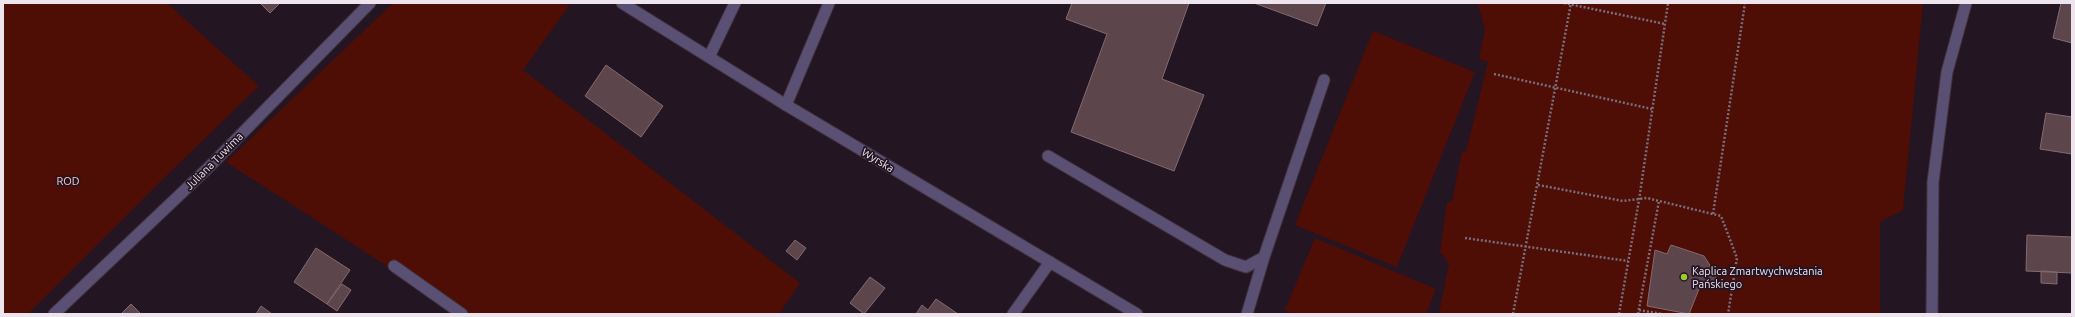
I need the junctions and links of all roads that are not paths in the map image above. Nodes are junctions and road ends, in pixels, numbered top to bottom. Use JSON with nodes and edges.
{"nodes":[{"id":1,"x":370,"y":3,"type":"edge"},
{"id":2,"x":622,"y":3,"type":"edge"},
{"id":3,"x":735,"y":3,"type":"edge"},
{"id":4,"x":829,"y":3,"type":"edge"},
{"id":5,"x":1966,"y":3,"type":"edge"},
{"id":6,"x":709,"y":57,"type":"junction"},
{"id":7,"x":1324,"y":80,"type":"dead end"},
{"id":8,"x":786,"y":105,"type":"junction"},
{"id":9,"x":1048,"y":156,"type":"dead end"},
{"id":10,"x":1264,"y":257,"type":"junction"},
{"id":11,"x":1050,"y":262,"type":"junction"},
{"id":12,"x":394,"y":266,"type":"dead end"},
{"id":13,"x":54,"y":314,"type":"edge"},
{"id":14,"x":462,"y":314,"type":"edge"},
{"id":15,"x":1013,"y":314,"type":"edge"},
{"id":16,"x":1137,"y":314,"type":"edge"},
{"id":17,"x":1247,"y":314,"type":"edge"},
{"id":18,"x":1932,"y":314,"type":"edge"}],
"edges":[{"from":1,"to":13,"type":"street","name":"Juliana Tuwima"},
{"from":2,"to":6,"type":"street","name":"Wyrska"},
{"from":3,"to":6,"type":"street"},
{"from":4,"to":8,"type":"street"},
{"from":5,"to":18,"type":"street"},
{"from":6,"to":8,"type":"street","name":"Wyrska"},
{"from":7,"to":10,"type":"street"},
{"from":8,"to":11,"type":"street","name":"Wyrska"},
{"from":9,"to":10,"type":"street"},
{"from":10,"to":17,"type":"street"},
{"from":11,"to":15,"type":"street"},
{"from":11,"to":16,"type":"street","name":"Wyrska"},
{"from":12,"to":14,"type":"street"}]}
